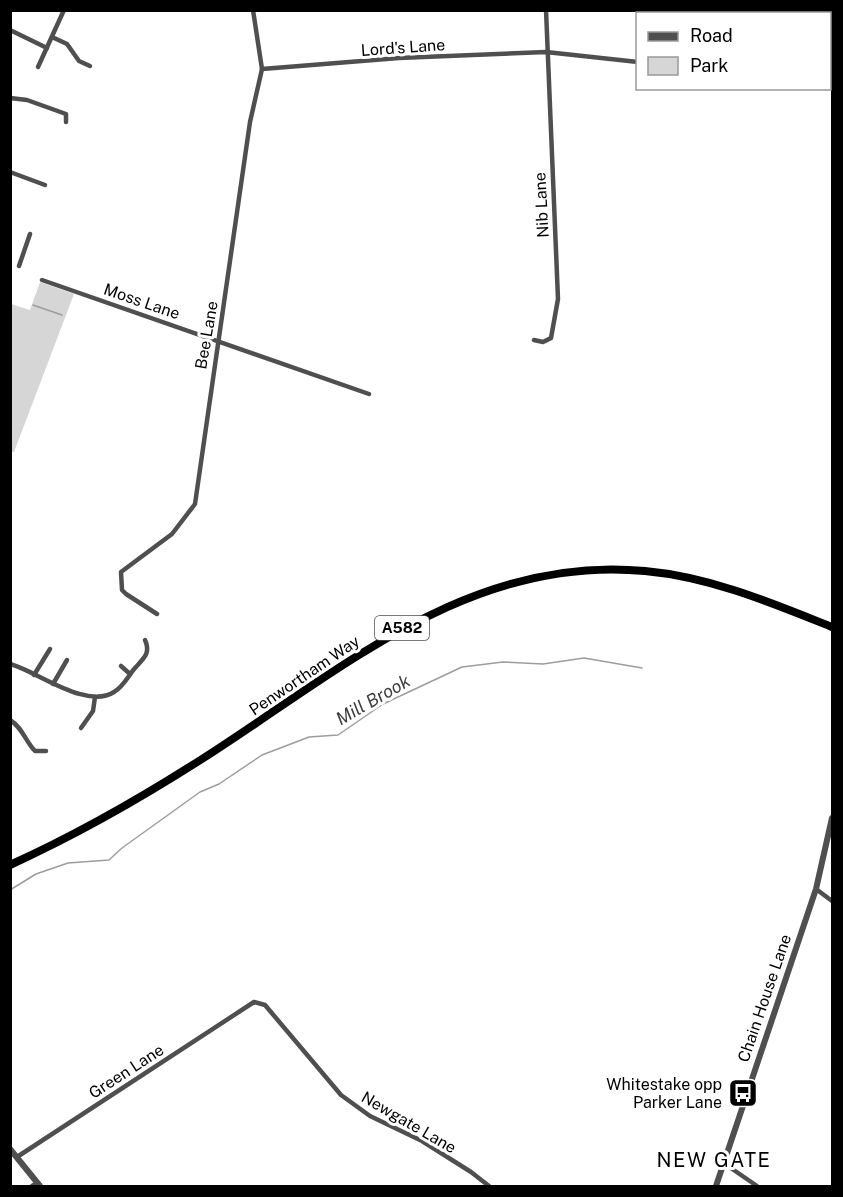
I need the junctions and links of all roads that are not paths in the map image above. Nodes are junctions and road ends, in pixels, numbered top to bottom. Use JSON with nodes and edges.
{"nodes":[{"id":1,"x":64,"y":10,"type":"edge"},
{"id":2,"x":253,"y":10,"type":"edge"},
{"id":3,"x":546,"y":10,"type":"edge"},
{"id":4,"x":10,"y":30,"type":"edge"},
{"id":5,"x":52,"y":37,"type":"junction"},
{"id":6,"x":47,"y":48,"type":"junction"},
{"id":7,"x":546,"y":52,"type":"junction"},
{"id":8,"x":636,"y":62,"type":"edge"},
{"id":9,"x":90,"y":66,"type":"dead end"},
{"id":10,"x":38,"y":67,"type":"dead end"},
{"id":11,"x":262,"y":69,"type":"junction"},
{"id":12,"x":10,"y":98,"type":"edge"},
{"id":13,"x":74,"y":113,"type":"dead end"},
{"id":14,"x":66,"y":114,"type":"junction"},
{"id":15,"x":66,"y":122,"type":"dead end"},
{"id":16,"x":10,"y":172,"type":"edge"},
{"id":17,"x":45,"y":185,"type":"dead end"},
{"id":18,"x":30,"y":234,"type":"dead end"},
{"id":19,"x":10,"y":263,"type":"edge"},
{"id":20,"x":42,"y":280,"type":"dead end"},
{"id":21,"x":217,"y":340,"type":"junction"},
{"id":22,"x":534,"y":340,"type":"dead end"},
{"id":23,"x":369,"y":394,"type":"dead end"},
{"id":24,"x":157,"y":614,"type":"dead end"},
{"id":25,"x":832,"y":627,"type":"edge"},
{"id":26,"x":145,"y":640,"type":"dead end"},
{"id":27,"x":50,"y":649,"type":"dead end"},
{"id":28,"x":67,"y":660,"type":"dead end"},
{"id":29,"x":10,"y":664,"type":"edge"},
{"id":30,"x":121,"y":666,"type":"dead end"},
{"id":31,"x":130,"y":674,"type":"junction"},
{"id":32,"x":34,"y":675,"type":"junction"},
{"id":33,"x":53,"y":684,"type":"junction"},
{"id":34,"x":95,"y":697,"type":"junction"},
{"id":35,"x":10,"y":720,"type":"edge"},
{"id":36,"x":81,"y":728,"type":"dead end"},
{"id":37,"x":46,"y":751,"type":"dead end"},
{"id":38,"x":832,"y":818,"type":"edge"},
{"id":39,"x":13,"y":865,"type":"edge"},
{"id":40,"x":816,"y":889,"type":"junction"},
{"id":41,"x":832,"y":901,"type":"edge"},
{"id":42,"x":248,"y":1005,"type":"joint"},
{"id":43,"x":10,"y":1149,"type":"edge"},
{"id":44,"x":17,"y":1157,"type":"junction"},
{"id":45,"x":724,"y":1164,"type":"junction"},
{"id":46,"x":36,"y":1185,"type":"edge"},
{"id":47,"x":489,"y":1186,"type":"edge"},
{"id":48,"x":716,"y":1186,"type":"edge"},
{"id":49,"x":757,"y":1186,"type":"edge"}],
"edges":[{"from":1,"to":5,"type":"street"},
{"from":2,"to":11,"type":"street","name":"Bee Lane"},
{"from":3,"to":7,"type":"street"},
{"from":4,"to":6,"type":"street"},
{"from":5,"to":6,"type":"street"},
{"from":5,"to":9,"type":"street"},
{"from":6,"to":10,"type":"street"},
{"from":7,"to":8,"type":"street","name":"Lord's Lane"},
{"from":7,"to":11,"type":"street","name":"Lord's Lane"},
{"from":7,"to":22,"type":"street","name":"Nib Lane"},
{"from":11,"to":21,"type":"street","name":"Bee Lane"},
{"from":12,"to":14,"type":"street"},
{"from":13,"to":14,"type":"street"},
{"from":14,"to":15,"type":"street"},
{"from":16,"to":17,"type":"street"},
{"from":18,"to":19,"type":"street"},
{"from":20,"to":21,"type":"street","name":"Moss Lane"},
{"from":21,"to":23,"type":"street","name":"Moss Lane"},
{"from":21,"to":24,"type":"street","name":"Bee Lane"},
{"from":25,"to":39,"type":"highway","name":"Penwortham Way","number":"A582"},
{"from":26,"to":31,"type":"street"},
{"from":27,"to":32,"type":"street"},
{"from":28,"to":33,"type":"street"},
{"from":29,"to":32,"type":"street"},
{"from":30,"to":31,"type":"street"},
{"from":31,"to":34,"type":"street"},
{"from":32,"to":33,"type":"street"},
{"from":33,"to":34,"type":"street"},
{"from":34,"to":36,"type":"street"},
{"from":35,"to":37,"type":"street"},
{"from":38,"to":40,"type":"street","name":"Chain House Lane"},
{"from":40,"to":41,"type":"street"},
{"from":40,"to":45,"type":"street","name":"Chain House Lane"},
{"from":42,"to":44,"type":"street","name":"Green Lane"},
{"from":42,"to":47,"type":"street","name":"Newgate Lane"},
{"from":43,"to":44,"type":"street"},
{"from":44,"to":46,"type":"street"},
{"from":45,"to":48,"type":"street","name":"Chain House Lane"},
{"from":45,"to":49,"type":"street"}]}
